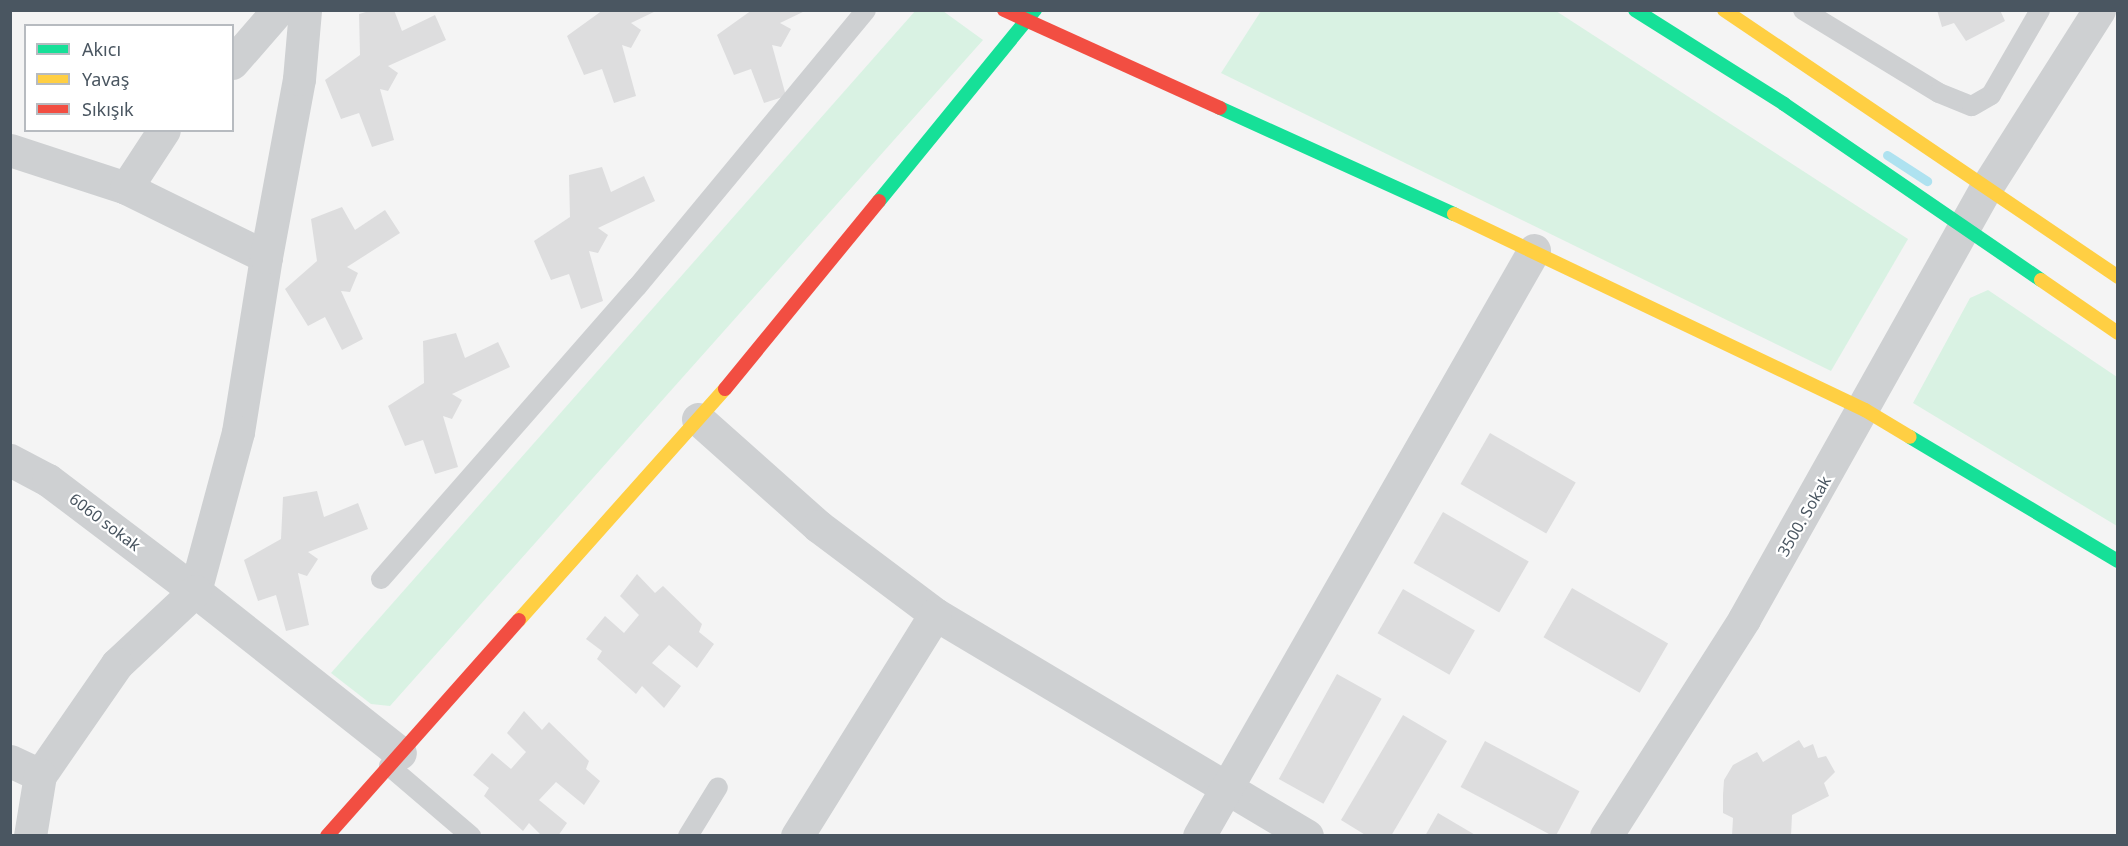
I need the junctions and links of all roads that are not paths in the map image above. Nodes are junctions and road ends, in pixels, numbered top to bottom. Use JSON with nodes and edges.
{"nodes":[{"id":1,"x":278,"y":10,"type":"edge"},
{"id":2,"x":305,"y":10,"type":"edge"},
{"id":3,"x":866,"y":10,"type":"edge"},
{"id":4,"x":1004,"y":10,"type":"edge"},
{"id":5,"x":1635,"y":10,"type":"edge"},
{"id":6,"x":1724,"y":10,"type":"edge"},
{"id":7,"x":1803,"y":10,"type":"edge"},
{"id":8,"x":2040,"y":10,"type":"edge"},
{"id":9,"x":2099,"y":10,"type":"edge"},
{"id":10,"x":1030,"y":16,"type":"edge"},
{"id":11,"x":234,"y":61,"type":"edge"},
{"id":12,"x":163,"y":132,"type":"edge"},
{"id":13,"x":10,"y":150,"type":"edge"},
{"id":14,"x":126,"y":188,"type":"junction"},
{"id":15,"x":1986,"y":188,"type":"junction"},
{"id":16,"x":1964,"y":228,"type":"junction"},
{"id":17,"x":1534,"y":250,"type":"junction"},
{"id":18,"x":266,"y":257,"type":"junction"},
{"id":19,"x":2118,"y":276,"type":"edge"},
{"id":20,"x":2118,"y":333,"type":"edge"},
{"id":21,"x":1865,"y":410,"type":"junction"},
{"id":22,"x":698,"y":419,"type":"junction"},
{"id":23,"x":10,"y":460,"type":"edge"},
{"id":24,"x":2118,"y":561,"type":"edge"},
{"id":25,"x":381,"y":579,"type":"dead end"},
{"id":26,"x":195,"y":591,"type":"junction"},
{"id":27,"x":935,"y":614,"type":"junction"},
{"id":28,"x":394,"y":759,"type":"junction"},
{"id":29,"x":10,"y":761,"type":"edge"},
{"id":30,"x":40,"y":775,"type":"junction"},
{"id":31,"x":718,"y":787,"type":"dead end"},
{"id":32,"x":1227,"y":787,"type":"junction"},
{"id":33,"x":30,"y":836,"type":"edge"},
{"id":34,"x":327,"y":836,"type":"edge"},
{"id":35,"x":471,"y":836,"type":"edge"},
{"id":36,"x":688,"y":836,"type":"edge"},
{"id":37,"x":797,"y":836,"type":"edge"},
{"id":38,"x":1199,"y":836,"type":"edge"},
{"id":39,"x":1307,"y":836,"type":"edge"},
{"id":40,"x":1606,"y":836,"type":"edge"}],
"edges":[{"from":1,"to":11,"type":"street"},
{"from":2,"to":18,"type":"street"},
{"from":3,"to":25,"type":"lane"},
{"from":4,"to":10,"type":"street"},
{"from":5,"to":16,"type":"street"},
{"from":6,"to":15,"type":"street"},
{"from":7,"to":8,"type":"lane"},
{"from":9,"to":15,"type":"street","name":"3500. Sokak"},
{"from":10,"to":17,"type":"street"},
{"from":10,"to":22,"type":"street"},
{"from":12,"to":14,"type":"street"},
{"from":13,"to":14,"type":"street"},
{"from":14,"to":18,"type":"street"},
{"from":15,"to":16,"type":"street","name":"3500. Sokak"},
{"from":15,"to":19,"type":"street"},
{"from":16,"to":20,"type":"street"},
{"from":16,"to":21,"type":"street","name":"3500. Sokak"},
{"from":17,"to":21,"type":"street"},
{"from":17,"to":32,"type":"street"},
{"from":18,"to":26,"type":"street"},
{"from":21,"to":24,"type":"street"},
{"from":21,"to":40,"type":"street","name":"3500. Sokak"},
{"from":22,"to":27,"type":"street"},
{"from":22,"to":28,"type":"street"},
{"from":23,"to":26,"type":"street","name":"6060 sokak"},
{"from":26,"to":28,"type":"street","name":"6060 sokak"},
{"from":26,"to":30,"type":"street"},
{"from":27,"to":32,"type":"street"},
{"from":27,"to":37,"type":"street"},
{"from":28,"to":34,"type":"street"},
{"from":28,"to":35,"type":"lane"},
{"from":29,"to":30,"type":"street"},
{"from":30,"to":33,"type":"street"},
{"from":31,"to":36,"type":"lane"},
{"from":32,"to":38,"type":"street"},
{"from":32,"to":39,"type":"street"}]}
